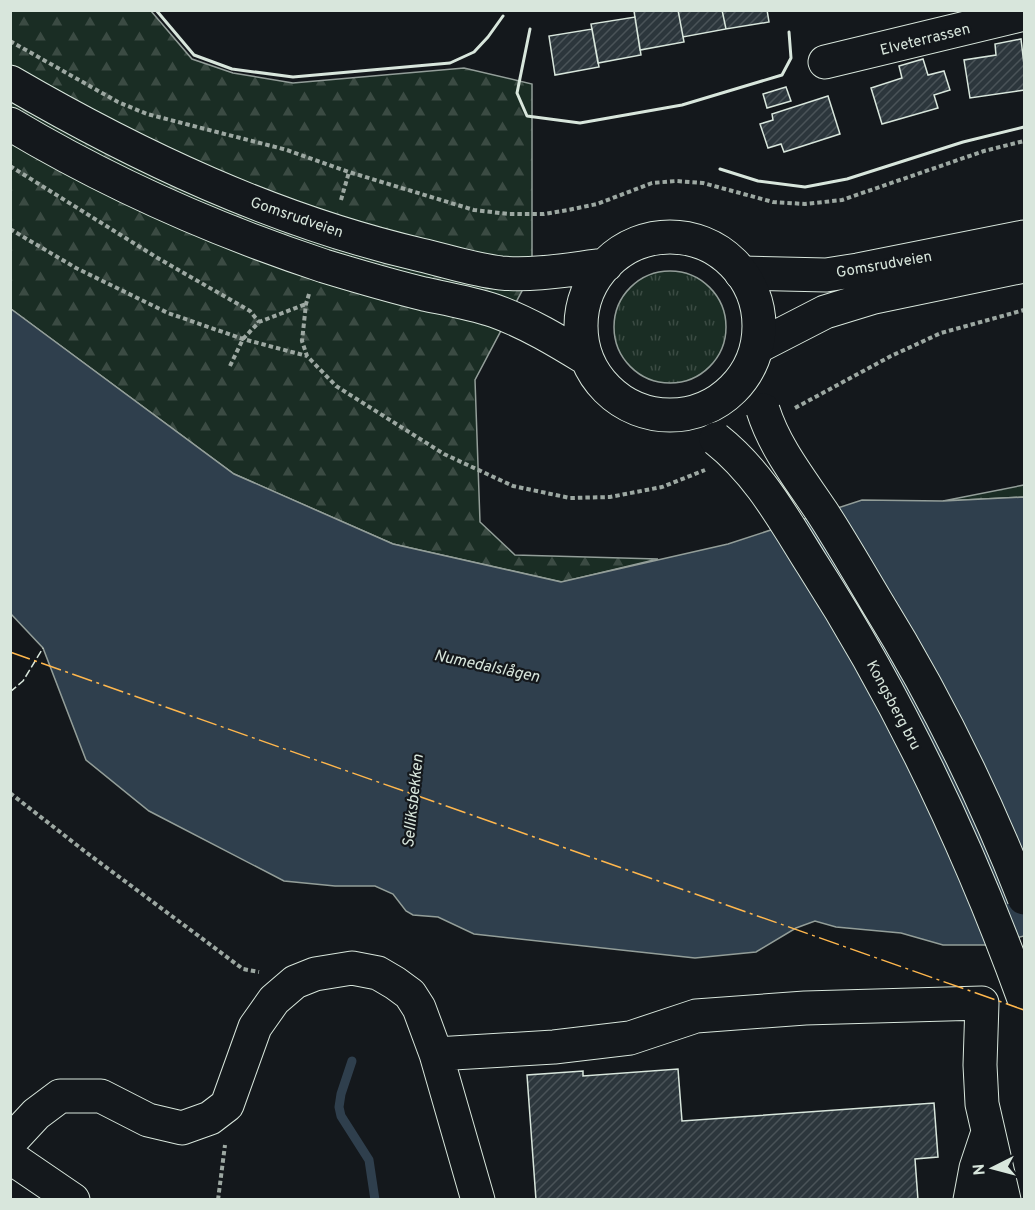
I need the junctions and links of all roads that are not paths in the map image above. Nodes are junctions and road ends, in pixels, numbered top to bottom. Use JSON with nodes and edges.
{"nodes":[{"id":1,"x":1024,"y":14,"type":"edge"},
{"id":2,"x":825,"y":62,"type":"dead end"},
{"id":3,"x":10,"y":82,"type":"edge"},
{"id":4,"x":10,"y":124,"type":"edge"},
{"id":5,"x":1024,"y":237,"type":"edge"},
{"id":6,"x":606,"y":265,"type":"junction"},
{"id":7,"x":1024,"y":266,"type":"edge"},
{"id":8,"x":741,"y":273,"type":"junction"},
{"id":9,"x":755,"y":353,"type":"junction"},
{"id":10,"x":587,"y":359,"type":"junction"},
{"id":11,"x":676,"y":415,"type":"junction"},
{"id":12,"x":1024,"y":898,"type":"edge"},
{"id":13,"x":1024,"y":999,"type":"edge"},
{"id":14,"x":436,"y":1054,"type":"junction"},
{"id":15,"x":988,"y":1133,"type":"junction"},
{"id":16,"x":10,"y":1142,"type":"edge"},
{"id":17,"x":10,"y":1157,"type":"edge"},
{"id":18,"x":73,"y":1200,"type":"edge"},
{"id":19,"x":478,"y":1200,"type":"edge"},
{"id":20,"x":970,"y":1200,"type":"edge"},
{"id":21,"x":1004,"y":1200,"type":"edge"}],
"edges":[{"from":1,"to":2,"type":"main road","name":"Elveterrassen"},
{"from":3,"to":6,"type":"main road","name":"Gomsrudveien"},
{"from":4,"to":10,"type":"main road"},
{"from":5,"to":8,"type":"main road","name":"Gomsrudveien"},
{"from":6,"to":8,"type":"main road"},
{"from":6,"to":10,"type":"main road"},
{"from":7,"to":9,"type":"main road","name":"Gomsrudveien"},
{"from":8,"to":9,"type":"main road"},
{"from":9,"to":11,"type":"main road"},
{"from":9,"to":12,"type":"main road","bridge":true},
{"from":10,"to":11,"type":"main road"},
{"from":11,"to":13,"type":"main road","name":"Kongsberg bru","bridge":true},
{"from":14,"to":15,"type":"main road"},
{"from":14,"to":16,"type":"main road"},
{"from":14,"to":19,"type":"main road"},
{"from":15,"to":20,"type":"main road"},
{"from":15,"to":21,"type":"main road"},
{"from":17,"to":18,"type":"main road"}]}
